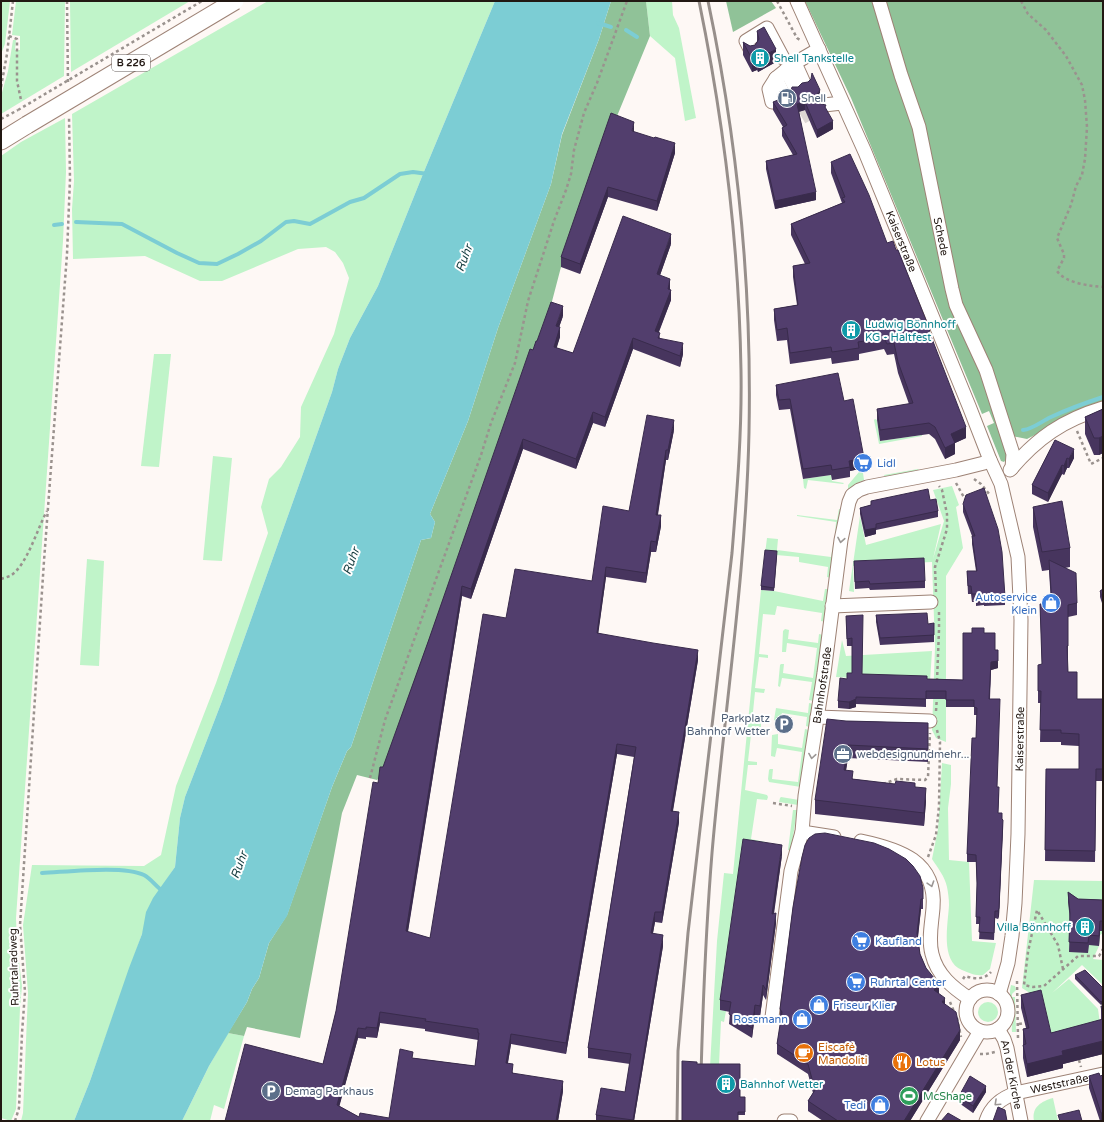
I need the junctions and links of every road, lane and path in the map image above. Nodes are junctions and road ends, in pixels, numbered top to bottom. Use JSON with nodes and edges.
{"nodes":[{"id":1,"x":13,"y":1,"type":"edge"},
{"id":2,"x":67,"y":1,"type":"edge"},
{"id":3,"x":202,"y":1,"type":"edge"},
{"id":4,"x":236,"y":1,"type":"edge"},
{"id":5,"x":627,"y":1,"type":"edge"},
{"id":6,"x":777,"y":1,"type":"edge"},
{"id":7,"x":797,"y":1,"type":"edge"},
{"id":8,"x":879,"y":1,"type":"edge"},
{"id":9,"x":1021,"y":1,"type":"edge"},
{"id":10,"x":9,"y":36,"type":"junction"},
{"id":11,"x":797,"y":38,"type":"dead end"},
{"id":12,"x":819,"y":49,"type":"junction"},
{"id":13,"x":751,"y":51,"type":"edge"},
{"id":14,"x":785,"y":67,"type":"junction"},
{"id":15,"x":68,"y":84,"type":"dead end"},
{"id":16,"x":800,"y":85,"type":"edge"},
{"id":17,"x":1,"y":87,"type":"edge"},
{"id":18,"x":784,"y":95,"type":"edge"},
{"id":19,"x":21,"y":100,"type":"dead end"},
{"id":20,"x":772,"y":102,"type":"edge"},
{"id":21,"x":842,"y":103,"type":"junction"},
{"id":22,"x":824,"y":105,"type":"tunnel mouth"},
{"id":23,"x":69,"y":113,"type":"dead end"},
{"id":24,"x":1,"y":118,"type":"edge"},
{"id":25,"x":1,"y":140,"type":"edge"},
{"id":26,"x":1103,"y":288,"type":"edge"},
{"id":27,"x":1103,"y":408,"type":"edge"},
{"id":28,"x":1072,"y":420,"type":"junction"},
{"id":29,"x":1103,"y":458,"type":"edge"},
{"id":30,"x":990,"y":460,"type":"junction"},
{"id":31,"x":872,"y":462,"type":"dead end"},
{"id":32,"x":863,"y":463,"type":"edge"},
{"id":33,"x":1012,"y":468,"type":"junction"},
{"id":34,"x":958,"y":478,"type":"junction"},
{"id":35,"x":972,"y":478,"type":"dead end"},
{"id":36,"x":1001,"y":484,"type":"junction"},
{"id":37,"x":1005,"y":499,"type":"junction"},
{"id":38,"x":967,"y":502,"type":"edge"},
{"id":39,"x":48,"y":509,"type":"junction"},
{"id":40,"x":1,"y":579,"type":"edge"},
{"id":41,"x":931,"y":602,"type":"dead end"},
{"id":42,"x":832,"y":606,"type":"junction"},
{"id":43,"x":818,"y":717,"type":"junction"},
{"id":44,"x":933,"y":724,"type":"junction"},
{"id":45,"x":370,"y":778,"type":"dead end"},
{"id":46,"x":882,"y":784,"type":"edge"},
{"id":47,"x":773,"y":803,"type":"dead end"},
{"id":48,"x":804,"y":808,"type":"junction"},
{"id":49,"x":802,"y":832,"type":"junction"},
{"id":50,"x":921,"y":867,"type":"junction"},
{"id":51,"x":1103,"y":949,"type":"edge"},
{"id":52,"x":1063,"y":969,"type":"junction"},
{"id":53,"x":1005,"y":976,"type":"junction"},
{"id":54,"x":956,"y":989,"type":"junction"},
{"id":55,"x":999,"y":994,"type":"junction"},
{"id":56,"x":970,"y":999,"type":"junction"},
{"id":57,"x":945,"y":1004,"type":"edge"},
{"id":58,"x":773,"y":1013,"type":"dead end"},
{"id":59,"x":1024,"y":1023,"type":"edge"},
{"id":60,"x":1019,"y":1024,"type":"dead end"},
{"id":61,"x":998,"y":1029,"type":"junction"},
{"id":62,"x":980,"y":1031,"type":"junction"},
{"id":63,"x":970,"y":1050,"type":"junction"},
{"id":64,"x":1103,"y":1074,"type":"edge"},
{"id":65,"x":1016,"y":1093,"type":"junction"},
{"id":66,"x":15,"y":1121,"type":"edge"},
{"id":67,"x":784,"y":1121,"type":"edge"},
{"id":68,"x":791,"y":1121,"type":"edge"},
{"id":69,"x":926,"y":1121,"type":"edge"},
{"id":70,"x":986,"y":1121,"type":"edge"},
{"id":71,"x":1021,"y":1121,"type":"edge"}],
"edges":[{"from":1,"to":10,"type":"path"},
{"from":2,"to":15,"type":"path"},
{"from":3,"to":24,"type":"path","bridge":true},
{"from":4,"to":25,"type":"main road","number":"B 226","bridge":true},
{"from":5,"to":45,"type":"path"},
{"from":6,"to":11,"type":"path"},
{"from":7,"to":12,"type":"street","name":"Kaiserstraße"},
{"from":8,"to":33,"type":"street","name":"Schede"},
{"from":9,"to":26,"type":"path"},
{"from":10,"to":17,"type":"path"},
{"from":10,"to":19,"type":"path"},
{"from":12,"to":14,"type":"street"},
{"from":12,"to":21,"type":"street","name":"Kaiserstraße"},
{"from":13,"to":14,"type":"street"},
{"from":14,"to":16,"type":"street"},
{"from":14,"to":18,"type":"street"},
{"from":14,"to":20,"type":"street"},
{"from":21,"to":22,"type":"street"},
{"from":21,"to":30,"type":"street","name":"Kaiserstraße"},
{"from":23,"to":39,"type":"path","name":"Ruhrtalradweg"},
{"from":27,"to":28,"type":"street"},
{"from":28,"to":29,"type":"path"},
{"from":28,"to":33,"type":"street"},
{"from":30,"to":34,"type":"street","name":"Bahnhofstraße"},
{"from":30,"to":36,"type":"street","name":"Kaiserstraße"},
{"from":31,"to":32,"type":"path"},
{"from":33,"to":36,"type":"street"},
{"from":34,"to":38,"type":"path"},
{"from":34,"to":42,"type":"street","name":"Bahnhofstraße","one_way":true},
{"from":35,"to":37,"type":"path"},
{"from":36,"to":37,"type":"street","name":"Kaiserstraße"},
{"from":37,"to":53,"type":"street","name":"Kaiserstraße"},
{"from":39,"to":40,"type":"path"},
{"from":39,"to":66,"type":"path","name":"Ruhrtalradweg"},
{"from":41,"to":42,"type":"street"},
{"from":42,"to":43,"type":"street","name":"Bahnhofstraße"},
{"from":43,"to":44,"type":"street"},
{"from":43,"to":48,"type":"street","name":"Bahnhofstraße","one_way":true},
{"from":44,"to":46,"type":"path"},
{"from":44,"to":50,"type":"path"},
{"from":47,"to":48,"type":"path"},
{"from":48,"to":49,"type":"street","name":"Bahnhofstraße"},
{"from":49,"to":50,"type":"street"},
{"from":49,"to":58,"type":"street","name":"Bahnhofstraße"},
{"from":50,"to":54,"type":"street","one_way":true},
{"from":51,"to":52,"type":"path"},
{"from":52,"to":52,"type":"path"},
{"from":53,"to":54,"type":"path"},
{"from":53,"to":55,"type":"street","name":"Kaiserstraße"},
{"from":54,"to":56,"type":"street"},
{"from":55,"to":56,"type":"street"},
{"from":55,"to":61,"type":"street"},
{"from":56,"to":62,"type":"street"},
{"from":57,"to":63,"type":"path"},
{"from":59,"to":60,"type":"path"},
{"from":61,"to":62,"type":"street"},
{"from":61,"to":65,"type":"street","name":"An der Kirche"},
{"from":62,"to":63,"type":"street"},
{"from":63,"to":69,"type":"street"},
{"from":64,"to":65,"type":"street","name":"Weststraße"},
{"from":65,"to":70,"type":"street","name":"Weststraße","one_way":true},
{"from":65,"to":71,"type":"street","name":"An der Kirche"},
{"from":67,"to":68,"type":"street"}]}
